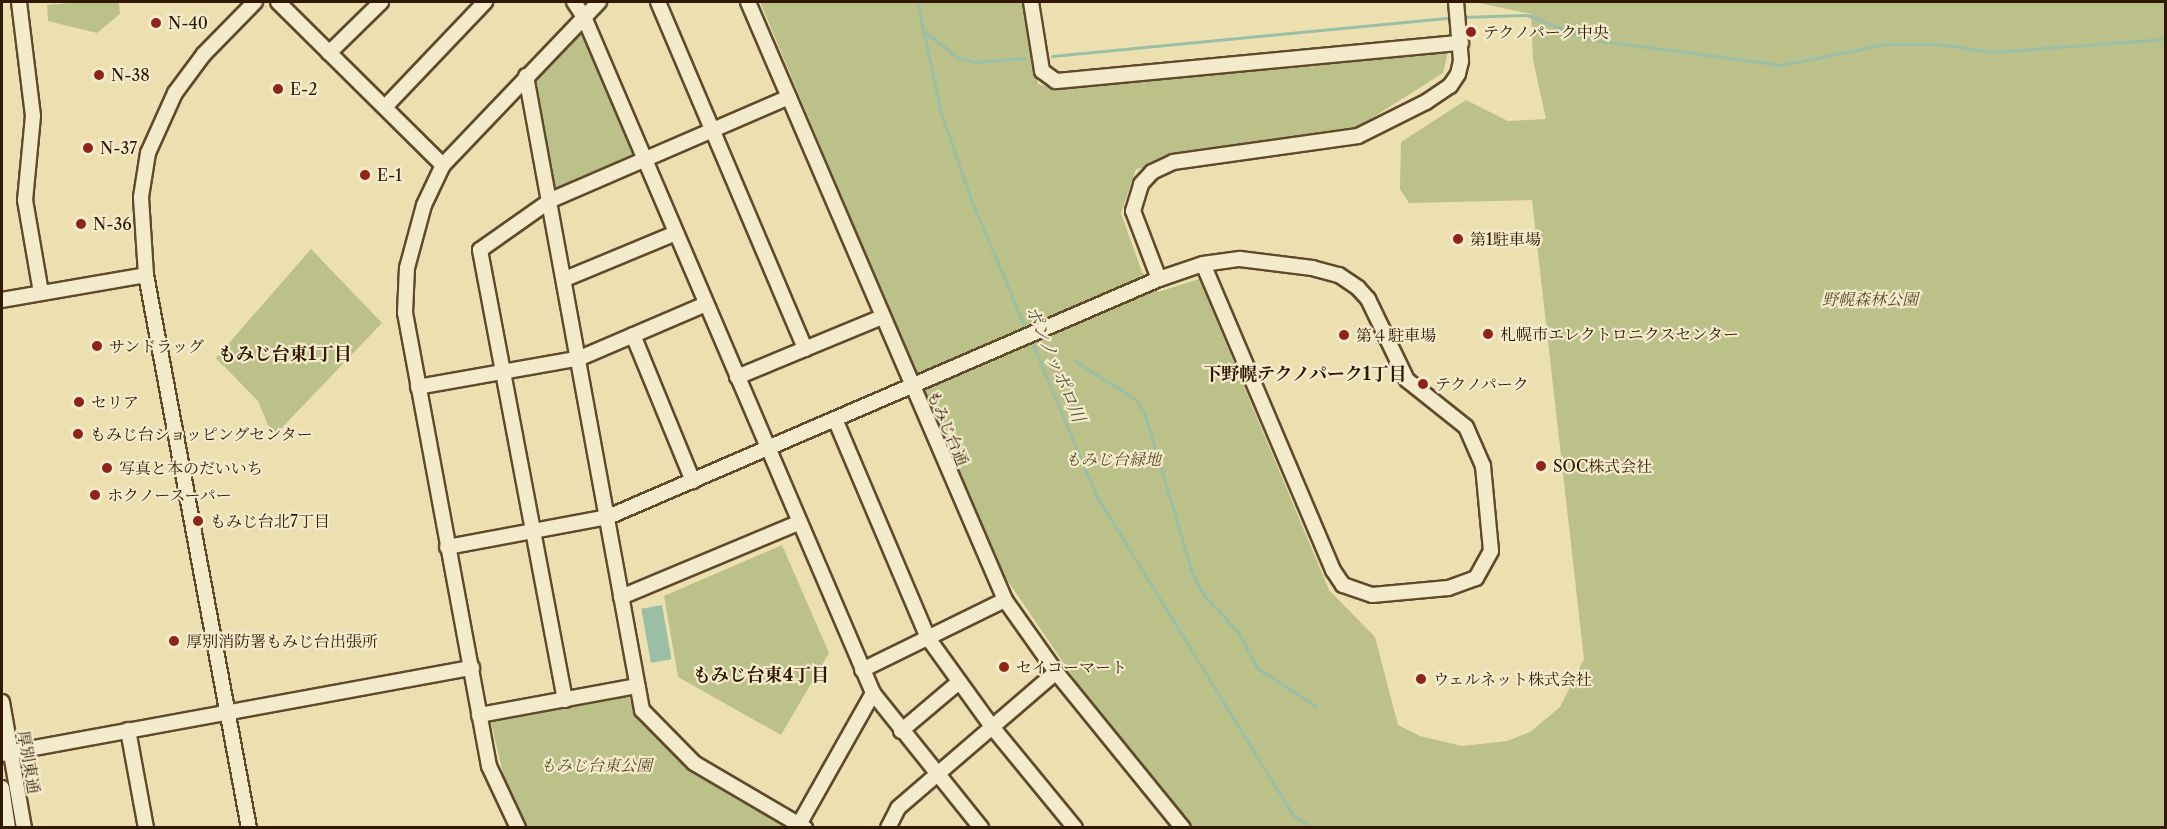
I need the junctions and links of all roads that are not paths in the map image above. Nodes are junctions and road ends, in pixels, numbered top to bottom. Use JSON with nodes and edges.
{"nodes":[{"id":1,"x":19,"y":2,"type":"edge"},
{"id":2,"x":255,"y":2,"type":"edge"},
{"id":3,"x":278,"y":2,"type":"edge"},
{"id":4,"x":381,"y":2,"type":"edge"},
{"id":5,"x":485,"y":2,"type":"edge"},
{"id":6,"x":574,"y":2,"type":"edge"},
{"id":7,"x":599,"y":2,"type":"edge"},
{"id":8,"x":658,"y":2,"type":"edge"},
{"id":9,"x":748,"y":2,"type":"edge"},
{"id":10,"x":1031,"y":2,"type":"edge"},
{"id":11,"x":1457,"y":4,"type":"edge"},
{"id":12,"x":584,"y":16,"type":"junction"},
{"id":13,"x":1461,"y":44,"type":"junction"},
{"id":14,"x":329,"y":53,"type":"junction"},
{"id":15,"x":526,"y":76,"type":"junction"},
{"id":16,"x":789,"y":97,"type":"junction"},
{"id":17,"x":386,"y":106,"type":"junction"},
{"id":18,"x":712,"y":131,"type":"junction"},
{"id":19,"x":645,"y":160,"type":"junction"},
{"id":20,"x":443,"y":165,"type":"junction"},
{"id":21,"x":551,"y":200,"type":"junction"},
{"id":22,"x":676,"y":233,"type":"junction"},
{"id":23,"x":1203,"y":264,"type":"junction"},
{"id":24,"x":146,"y":275,"type":"junction"},
{"id":25,"x":565,"y":279,"type":"junction"},
{"id":26,"x":1159,"y":279,"type":"junction"},
{"id":27,"x":41,"y":293,"type":"junction"},
{"id":28,"x":2,"y":300,"type":"edge"},
{"id":29,"x":706,"y":304,"type":"junction"},
{"id":30,"x":882,"y":317,"type":"junction"},
{"id":31,"x":633,"y":335,"type":"junction"},
{"id":32,"x":805,"y":350,"type":"junction"},
{"id":33,"x":579,"y":358,"type":"junction"},
{"id":34,"x":502,"y":372,"type":"junction"},
{"id":35,"x":737,"y":377,"type":"junction"},
{"id":36,"x":418,"y":387,"type":"junction"},
{"id":37,"x":913,"y":387,"type":"junction"},
{"id":38,"x":835,"y":419,"type":"junction"},
{"id":39,"x":767,"y":449,"type":"junction"},
{"id":40,"x":693,"y":481,"type":"junction"},
{"id":41,"x":608,"y":517,"type":"junction"},
{"id":42,"x":798,"y":523,"type":"junction"},
{"id":43,"x":531,"y":533,"type":"junction"},
{"id":44,"x":447,"y":547,"type":"junction"},
{"id":45,"x":621,"y":597,"type":"junction"},
{"id":46,"x":1005,"y":600,"type":"junction"},
{"id":47,"x":928,"y":638,"type":"junction"},
{"id":48,"x":471,"y":668,"type":"junction"},
{"id":49,"x":862,"y":670,"type":"junction"},
{"id":50,"x":1056,"y":672,"type":"junction"},
{"id":51,"x":959,"y":682,"type":"junction"},
{"id":52,"x":637,"y":686,"type":"junction"},
{"id":53,"x":873,"y":693,"type":"junction"},
{"id":54,"x":565,"y":700,"type":"junction"},
{"id":55,"x":2,"y":702,"type":"edge"},
{"id":56,"x":229,"y":713,"type":"junction"},
{"id":57,"x":480,"y":716,"type":"junction"},
{"id":58,"x":993,"y":728,"type":"junction"},
{"id":59,"x":128,"y":730,"type":"junction"},
{"id":60,"x":901,"y":731,"type":"junction"},
{"id":61,"x":6,"y":754,"type":"edge"},
{"id":62,"x":938,"y":774,"type":"junction"},
{"id":63,"x":2,"y":788,"type":"edge"},
{"id":64,"x":800,"y":826,"type":"edge"},
{"id":65,"x":8,"y":828,"type":"edge"},
{"id":66,"x":24,"y":828,"type":"edge"},
{"id":67,"x":146,"y":828,"type":"edge"},
{"id":68,"x":249,"y":828,"type":"edge"},
{"id":69,"x":518,"y":828,"type":"edge"},
{"id":70,"x":888,"y":828,"type":"edge"},
{"id":71,"x":981,"y":828,"type":"edge"},
{"id":72,"x":1076,"y":828,"type":"edge"},
{"id":73,"x":1183,"y":828,"type":"edge"}],
"edges":[{"from":1,"to":27,"type":"street"},
{"from":2,"to":24,"type":"street"},
{"from":3,"to":14,"type":"street"},
{"from":4,"to":14,"type":"street"},
{"from":5,"to":17,"type":"street"},
{"from":6,"to":12,"type":"street"},
{"from":7,"to":12,"type":"street"},
{"from":8,"to":18,"type":"street"},
{"from":9,"to":16,"type":"street","name":"もみじ台通"},
{"from":10,"to":13,"type":"street"},
{"from":11,"to":13,"type":"street"},
{"from":12,"to":15,"type":"street"},
{"from":12,"to":19,"type":"street"},
{"from":13,"to":26,"type":"street"},
{"from":14,"to":17,"type":"street"},
{"from":15,"to":20,"type":"street"},
{"from":15,"to":21,"type":"street"},
{"from":16,"to":18,"type":"street"},
{"from":16,"to":30,"type":"street","name":"もみじ台通"},
{"from":17,"to":20,"type":"street"},
{"from":18,"to":19,"type":"street"},
{"from":18,"to":32,"type":"street"},
{"from":19,"to":21,"type":"street"},
{"from":19,"to":22,"type":"street"},
{"from":20,"to":36,"type":"street"},
{"from":21,"to":25,"type":"street"},
{"from":21,"to":34,"type":"street"},
{"from":22,"to":25,"type":"street"},
{"from":22,"to":29,"type":"street"},
{"from":23,"to":23,"type":"street"},
{"from":23,"to":26,"type":"street"},
{"from":24,"to":27,"type":"street"},
{"from":24,"to":56,"type":"street"},
{"from":25,"to":33,"type":"street"},
{"from":26,"to":37,"type":"street"},
{"from":27,"to":28,"type":"street"},
{"from":29,"to":31,"type":"street"},
{"from":29,"to":35,"type":"street"},
{"from":30,"to":32,"type":"street"},
{"from":30,"to":37,"type":"street","name":"もみじ台通"},
{"from":31,"to":33,"type":"street"},
{"from":31,"to":40,"type":"street"},
{"from":32,"to":35,"type":"street"},
{"from":33,"to":34,"type":"street"},
{"from":33,"to":41,"type":"street"},
{"from":34,"to":36,"type":"street"},
{"from":34,"to":43,"type":"street"},
{"from":35,"to":39,"type":"street"},
{"from":36,"to":44,"type":"street"},
{"from":37,"to":38,"type":"street"},
{"from":37,"to":46,"type":"street","name":"もみじ台通"},
{"from":38,"to":39,"type":"street"},
{"from":38,"to":47,"type":"street"},
{"from":39,"to":40,"type":"street"},
{"from":39,"to":42,"type":"street"},
{"from":40,"to":41,"type":"street"},
{"from":41,"to":43,"type":"street"},
{"from":41,"to":45,"type":"street"},
{"from":42,"to":45,"type":"street"},
{"from":42,"to":49,"type":"street"},
{"from":43,"to":44,"type":"street"},
{"from":43,"to":54,"type":"street"},
{"from":44,"to":48,"type":"street"},
{"from":45,"to":52,"type":"street"},
{"from":46,"to":47,"type":"street"},
{"from":46,"to":50,"type":"street","name":"もみじ台通"},
{"from":47,"to":49,"type":"street"},
{"from":47,"to":51,"type":"street"},
{"from":48,"to":56,"type":"street"},
{"from":48,"to":57,"type":"street"},
{"from":49,"to":53,"type":"street"},
{"from":50,"to":58,"type":"street"},
{"from":50,"to":73,"type":"street","name":"もみじ台通"},
{"from":51,"to":58,"type":"street"},
{"from":51,"to":60,"type":"street"},
{"from":52,"to":54,"type":"street"},
{"from":52,"to":64,"type":"street"},
{"from":53,"to":60,"type":"street"},
{"from":53,"to":64,"type":"street"},
{"from":54,"to":57,"type":"street"},
{"from":55,"to":61,"type":"street","name":"厚別東通"},
{"from":56,"to":59,"type":"street"},
{"from":56,"to":68,"type":"street"},
{"from":57,"to":69,"type":"street"},
{"from":58,"to":62,"type":"street"},
{"from":58,"to":72,"type":"street"},
{"from":59,"to":61,"type":"street"},
{"from":59,"to":67,"type":"street"},
{"from":60,"to":62,"type":"street"},
{"from":61,"to":66,"type":"street","name":"厚別東通"},
{"from":62,"to":70,"type":"street"},
{"from":62,"to":71,"type":"street"},
{"from":63,"to":65,"type":"street","name":"厚別東通"}]}
